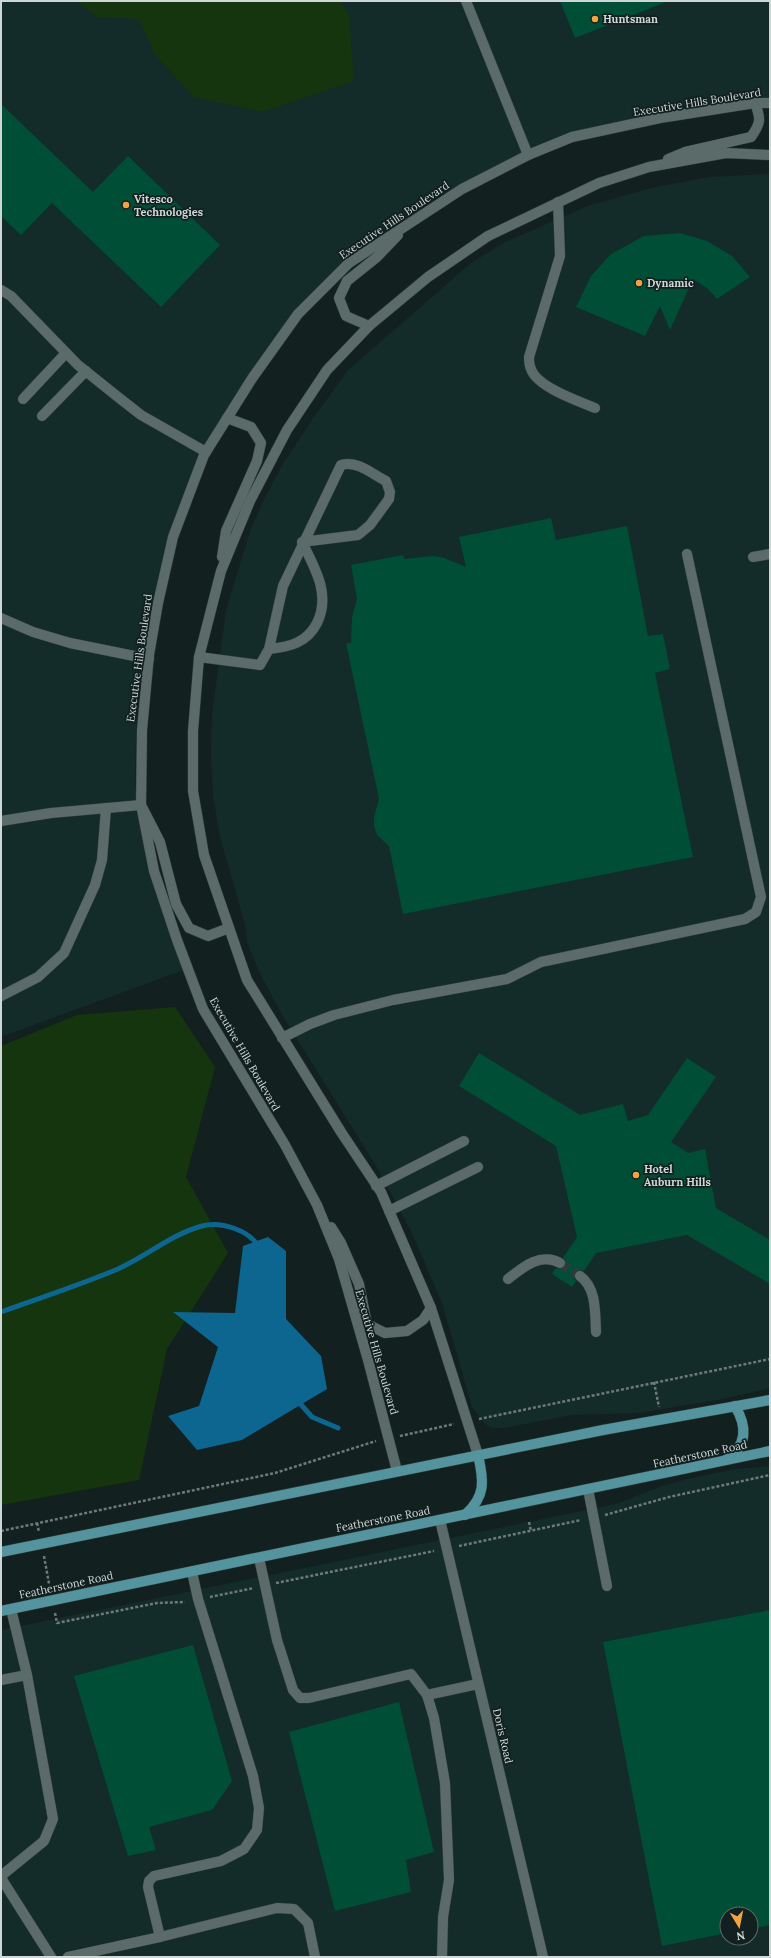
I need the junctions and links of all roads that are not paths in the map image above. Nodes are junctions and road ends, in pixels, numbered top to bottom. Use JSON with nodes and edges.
{"nodes":[{"id":1,"x":466,"y":1,"type":"edge"},
{"id":2,"x":755,"y":103,"type":"junction"},
{"id":3,"x":770,"y":103,"type":"edge"},
{"id":4,"x":528,"y":155,"type":"junction"},
{"id":5,"x":770,"y":155,"type":"edge"},
{"id":6,"x":649,"y":167,"type":"junction"},
{"id":7,"x":558,"y":202,"type":"junction"},
{"id":8,"x":411,"y":221,"type":"junction"},
{"id":9,"x":1,"y":290,"type":"edge"},
{"id":10,"x":368,"y":326,"type":"junction"},
{"id":11,"x":66,"y":352,"type":"junction"},
{"id":12,"x":86,"y":371,"type":"junction"},
{"id":13,"x":24,"y":399,"type":"dead end"},
{"id":14,"x":595,"y":408,"type":"dead end"},
{"id":15,"x":42,"y":416,"type":"dead end"},
{"id":16,"x":227,"y":418,"type":"junction"},
{"id":17,"x":206,"y":452,"type":"junction"},
{"id":18,"x":302,"y":542,"type":"junction"},
{"id":19,"x":687,"y":554,"type":"dead end"},
{"id":20,"x":770,"y":554,"type":"edge"},
{"id":21,"x":753,"y":557,"type":"dead end"},
{"id":22,"x":221,"y":571,"type":"junction"},
{"id":23,"x":1,"y":618,"type":"edge"},
{"id":24,"x":269,"y":649,"type":"junction"},
{"id":25,"x":199,"y":657,"type":"junction"},
{"id":26,"x":149,"y":659,"type":"junction"},
{"id":27,"x":141,"y":805,"type":"junction"},
{"id":28,"x":106,"y":808,"type":"junction"},
{"id":29,"x":1,"y":821,"type":"edge"},
{"id":30,"x":229,"y":928,"type":"junction"},
{"id":31,"x":1,"y":996,"type":"edge"},
{"id":32,"x":282,"y":1038,"type":"junction"},
{"id":33,"x":464,"y":1141,"type":"dead end"},
{"id":34,"x":478,"y":1167,"type":"dead end"},
{"id":35,"x":376,"y":1186,"type":"junction"},
{"id":36,"x":317,"y":1206,"type":"junction"},
{"id":37,"x":389,"y":1211,"type":"junction"},
{"id":38,"x":560,"y":1263,"type":"tunnel mouth"},
{"id":39,"x":580,"y":1276,"type":"tunnel mouth"},
{"id":40,"x":508,"y":1278,"type":"dead end"},
{"id":41,"x":431,"y":1308,"type":"junction"},
{"id":42,"x":596,"y":1332,"type":"dead end"},
{"id":43,"x":770,"y":1400,"type":"edge"},
{"id":44,"x":735,"y":1406,"type":"junction"},
{"id":45,"x":770,"y":1451,"type":"edge"},
{"id":46,"x":478,"y":1455,"type":"junction"},
{"id":47,"x":724,"y":1461,"type":"junction"},
{"id":48,"x":397,"y":1471,"type":"junction"},
{"id":49,"x":588,"y":1489,"type":"junction"},
{"id":50,"x":464,"y":1515,"type":"junction"},
{"id":51,"x":440,"y":1520,"type":"junction"},
{"id":52,"x":12,"y":1550,"type":"junction"},
{"id":53,"x":1,"y":1552,"type":"edge"},
{"id":54,"x":259,"y":1558,"type":"junction"},
{"id":55,"x":1,"y":1561,"type":"edge"},
{"id":56,"x":192,"y":1572,"type":"junction"},
{"id":57,"x":607,"y":1586,"type":"dead end"},
{"id":58,"x":1,"y":1600,"type":"edge"},
{"id":59,"x":11,"y":1609,"type":"junction"},
{"id":60,"x":1,"y":1611,"type":"edge"},
{"id":61,"x":27,"y":1675,"type":"junction"},
{"id":62,"x":1,"y":1680,"type":"edge"},
{"id":63,"x":478,"y":1684,"type":"junction"},
{"id":64,"x":428,"y":1695,"type":"junction"},
{"id":65,"x":1,"y":1877,"type":"edge"},
{"id":66,"x":160,"y":1937,"type":"junction"},
{"id":67,"x":51,"y":1957,"type":"edge"},
{"id":68,"x":68,"y":1957,"type":"edge"},
{"id":69,"x":315,"y":1957,"type":"edge"},
{"id":70,"x":442,"y":1957,"type":"edge"},
{"id":71,"x":543,"y":1957,"type":"edge"}],
"edges":[{"from":1,"to":4,"type":"street"},
{"from":2,"to":3,"type":"street","name":"Executive Hills Boulevard"},
{"from":2,"to":4,"type":"street","name":"Executive Hills Boulevard"},
{"from":2,"to":6,"type":"street"},
{"from":4,"to":8,"type":"street","name":"Executive Hills Boulevard"},
{"from":5,"to":6,"type":"street"},
{"from":6,"to":7,"type":"street"},
{"from":7,"to":10,"type":"street"},
{"from":7,"to":14,"type":"street"},
{"from":8,"to":10,"type":"street"},
{"from":8,"to":16,"type":"street","name":"Executive Hills Boulevard"},
{"from":9,"to":11,"type":"street"},
{"from":10,"to":22,"type":"street"},
{"from":11,"to":12,"type":"street"},
{"from":11,"to":13,"type":"street"},
{"from":12,"to":15,"type":"street"},
{"from":12,"to":17,"type":"street"},
{"from":16,"to":17,"type":"street","name":"Executive Hills Boulevard"},
{"from":16,"to":22,"type":"street"},
{"from":17,"to":26,"type":"street","name":"Executive Hills Boulevard"},
{"from":18,"to":18,"type":"street"},
{"from":18,"to":24,"type":"street"},
{"from":18,"to":24,"type":"street"},
{"from":19,"to":32,"type":"street"},
{"from":20,"to":21,"type":"street"},
{"from":22,"to":25,"type":"street"},
{"from":23,"to":26,"type":"street"},
{"from":24,"to":25,"type":"street"},
{"from":25,"to":30,"type":"street"},
{"from":26,"to":27,"type":"street","name":"Executive Hills Boulevard"},
{"from":27,"to":28,"type":"street"},
{"from":27,"to":30,"type":"street"},
{"from":27,"to":36,"type":"street","name":"Executive Hills Boulevard"},
{"from":28,"to":29,"type":"street"},
{"from":28,"to":31,"type":"street"},
{"from":30,"to":32,"type":"street"},
{"from":32,"to":35,"type":"street"},
{"from":33,"to":35,"type":"street"},
{"from":34,"to":37,"type":"street"},
{"from":35,"to":37,"type":"street"},
{"from":36,"to":41,"type":"street"},
{"from":36,"to":48,"type":"street","name":"Executive Hills Boulevard"},
{"from":37,"to":41,"type":"street"},
{"from":38,"to":40,"type":"street"},
{"from":39,"to":42,"type":"street"},
{"from":41,"to":46,"type":"street"},
{"from":43,"to":44,"type":"main road"},
{"from":44,"to":46,"type":"main road"},
{"from":44,"to":47,"type":"main road"},
{"from":45,"to":47,"type":"main road","name":"Featherstone Road"},
{"from":46,"to":48,"type":"main road"},
{"from":46,"to":50,"type":"main road"},
{"from":47,"to":49,"type":"main road","name":"Featherstone Road"},
{"from":48,"to":52,"type":"main road"},
{"from":49,"to":50,"type":"main road","name":"Featherstone Road"},
{"from":49,"to":57,"type":"street"},
{"from":50,"to":51,"type":"main road","name":"Featherstone Road"},
{"from":51,"to":54,"type":"main road","name":"Featherstone Road"},
{"from":51,"to":63,"type":"street","name":"Doris Road"},
{"from":52,"to":53,"type":"main road"},
{"from":52,"to":55,"type":"main road"},
{"from":54,"to":56,"type":"main road","name":"Featherstone Road"},
{"from":54,"to":64,"type":"street"},
{"from":56,"to":59,"type":"main road","name":"Featherstone Road"},
{"from":56,"to":66,"type":"street"},
{"from":58,"to":59,"type":"main road"},
{"from":59,"to":60,"type":"main road","name":"Featherstone Road"},
{"from":59,"to":61,"type":"street"},
{"from":61,"to":62,"type":"street"},
{"from":61,"to":65,"type":"street"},
{"from":63,"to":64,"type":"street"},
{"from":63,"to":71,"type":"street","name":"Doris Road"},
{"from":64,"to":70,"type":"street"},
{"from":65,"to":67,"type":"street"},
{"from":66,"to":68,"type":"street"},
{"from":66,"to":69,"type":"street"}]}
